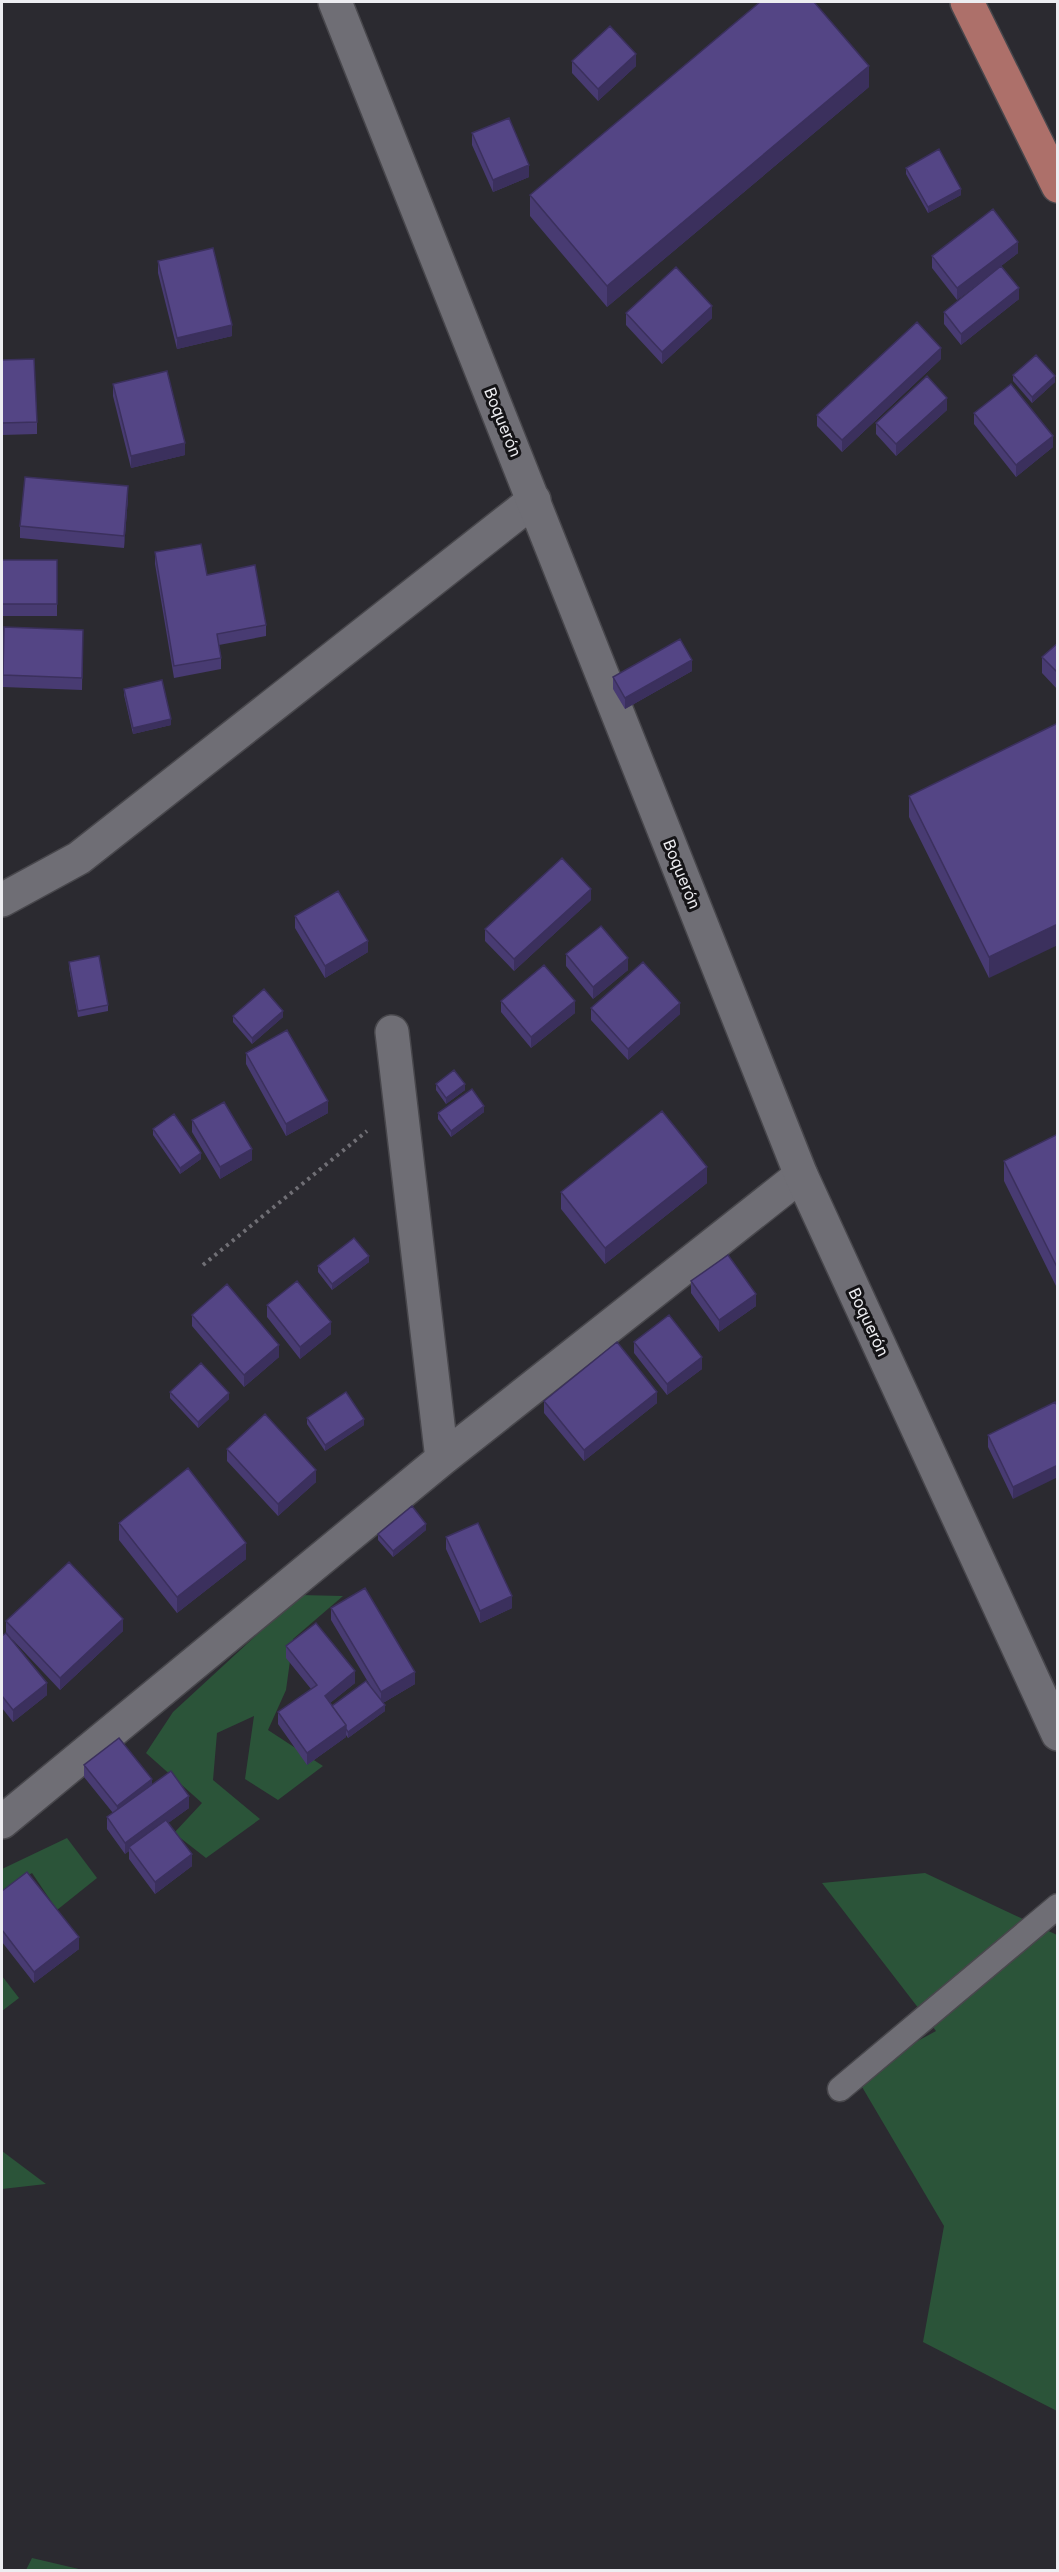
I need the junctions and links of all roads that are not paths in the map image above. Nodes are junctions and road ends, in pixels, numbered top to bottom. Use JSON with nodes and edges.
{"nodes":[{"id":1,"x":335,"y":2,"type":"edge"},
{"id":2,"x":967,"y":2,"type":"edge"},
{"id":3,"x":1058,"y":186,"type":"edge"},
{"id":4,"x":534,"y":500,"type":"junction"},
{"id":5,"x":2,"y":900,"type":"edge"},
{"id":6,"x":392,"y":1032,"type":"dead end"},
{"id":7,"x":801,"y":1175,"type":"junction"},
{"id":8,"x":442,"y":1459,"type":"junction"},
{"id":9,"x":1058,"y":1734,"type":"edge"},
{"id":10,"x":2,"y":1822,"type":"edge"},
{"id":11,"x":1058,"y":1906,"type":"edge"},
{"id":12,"x":840,"y":2089,"type":"dead end"}],
"edges":[{"from":1,"to":4,"type":"street","name":"Boquerón"},
{"from":2,"to":3,"type":"main road"},
{"from":4,"to":5,"type":"street"},
{"from":4,"to":7,"type":"street","name":"Boquerón"},
{"from":6,"to":8,"type":"street"},
{"from":7,"to":8,"type":"street"},
{"from":7,"to":9,"type":"street","name":"Boquerón"},
{"from":8,"to":10,"type":"street"},
{"from":11,"to":12,"type":"lane"}]}
